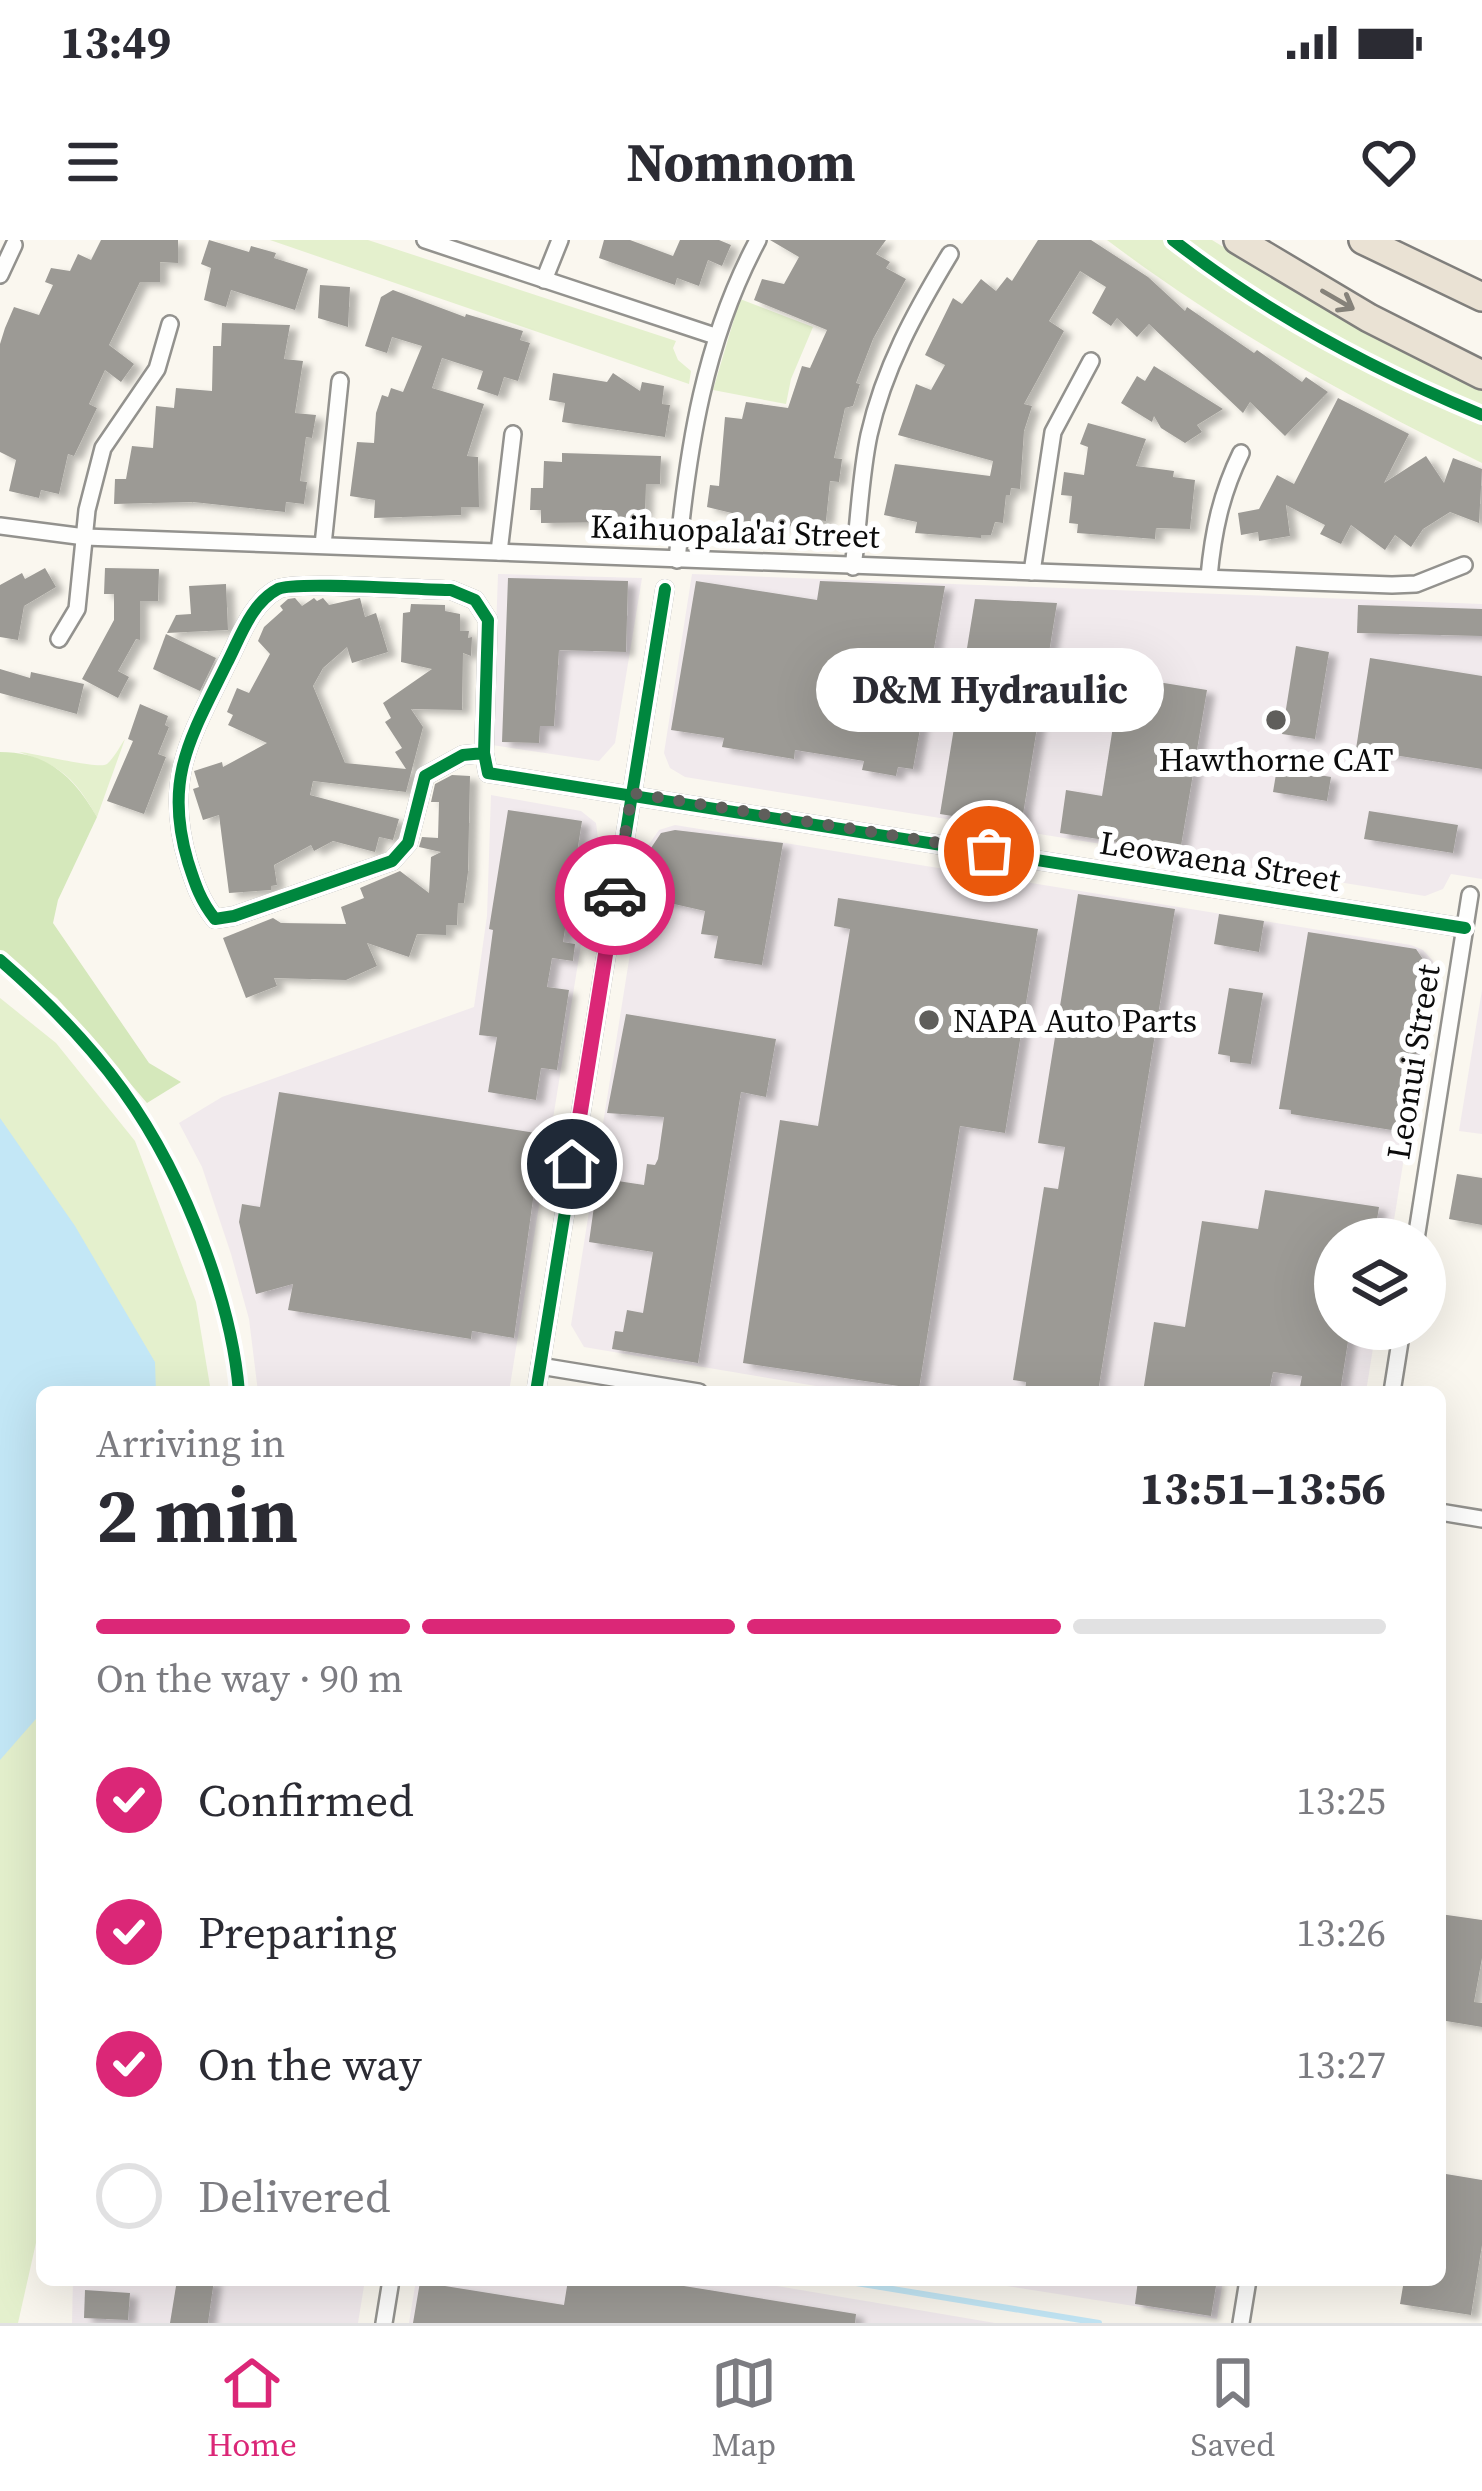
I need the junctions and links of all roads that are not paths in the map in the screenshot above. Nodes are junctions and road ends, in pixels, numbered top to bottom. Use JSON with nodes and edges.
{"nodes":[{"id":1,"x":424,"y":240,"type":"edge"},
{"id":2,"x":560,"y":240,"type":"edge"},
{"id":3,"x":758,"y":240,"type":"edge"},
{"id":4,"x":1238,"y":240,"type":"edge"},
{"id":5,"x":1363,"y":240,"type":"edge"},
{"id":6,"x":14,"y":244,"type":"dead end"},
{"id":7,"x":950,"y":254,"type":"dead end"},
{"id":8,"x":0,"y":275,"type":"edge"},
{"id":9,"x":544,"y":280,"type":"junction"},
{"id":10,"x":1482,"y":297,"type":"edge"},
{"id":11,"x":170,"y":324,"type":"dead end"},
{"id":12,"x":715,"y":336,"type":"junction"},
{"id":13,"x":1091,"y":361,"type":"dead end"},
{"id":14,"x":1482,"y":375,"type":"edge"},
{"id":15,"x":340,"y":381,"type":"dead end"},
{"id":16,"x":513,"y":434,"type":"dead end"},
{"id":17,"x":1241,"y":453,"type":"dead end"},
{"id":18,"x":0,"y":526,"type":"edge"},
{"id":19,"x":85,"y":537,"type":"junction"},
{"id":20,"x":323,"y":545,"type":"junction"},
{"id":21,"x":499,"y":551,"type":"junction"},
{"id":22,"x":677,"y":560,"type":"junction"},
{"id":23,"x":1464,"y":566,"type":"dead end"},
{"id":24,"x":853,"y":567,"type":"junction"},
{"id":25,"x":1032,"y":572,"type":"junction"},
{"id":26,"x":1209,"y":578,"type":"junction"},
{"id":27,"x":664,"y":589,"type":"dead end"},
{"id":28,"x":58,"y":639,"type":"dead end"},
{"id":29,"x":484,"y":753,"type":"junction"},
{"id":30,"x":632,"y":793,"type":"junction"},
{"id":31,"x":1470,"y":895,"type":"dead end"},
{"id":32,"x":1465,"y":928,"type":"junction"},
{"id":33,"x":1419,"y":1218,"type":"edge"},
{"id":34,"x":1399,"y":1350,"type":"edge"},
{"id":35,"x":540,"y":1366,"type":"junction"},
{"id":36,"x":537,"y":1386,"type":"edge"},
{"id":37,"x":662,"y":1386,"type":"edge"},
{"id":38,"x":1393,"y":1386,"type":"edge"},
{"id":39,"x":1446,"y":1513,"type":"edge"},
{"id":40,"x":1482,"y":1519,"type":"edge"},
{"id":41,"x":390,"y":2286,"type":"edge"},
{"id":42,"x":1247,"y":2286,"type":"edge"},
{"id":43,"x":384,"y":2323,"type":"edge"},
{"id":44,"x":1241,"y":2323,"type":"edge"}],
"edges":[{"from":1,"to":9,"type":"street"},
{"from":2,"to":9,"type":"street"},
{"from":3,"to":12,"type":"street"},
{"from":4,"to":14,"type":"highway","one_way":true},
{"from":5,"to":10,"type":"highway"},
{"from":6,"to":8,"type":"street"},
{"from":7,"to":24,"type":"street"},
{"from":9,"to":12,"type":"street"},
{"from":11,"to":19,"type":"street"},
{"from":12,"to":22,"type":"street"},
{"from":13,"to":25,"type":"street"},
{"from":15,"to":20,"type":"street"},
{"from":16,"to":21,"type":"street"},
{"from":17,"to":26,"type":"street"},
{"from":18,"to":19,"type":"street","name":"Kaihuopala'ai Street"},
{"from":19,"to":20,"type":"street","name":"Kaihuopala'ai Street"},
{"from":19,"to":28,"type":"street"},
{"from":20,"to":21,"type":"street","name":"Kaihuopala'ai Street"},
{"from":21,"to":22,"type":"street","name":"Kaihuopala'ai Street"},
{"from":22,"to":24,"type":"street","name":"Kaihuopala'ai Street"},
{"from":23,"to":26,"type":"street","name":"Kaihuopala'ai Street"},
{"from":24,"to":25,"type":"street","name":"Kaihuopala'ai Street"},
{"from":25,"to":26,"type":"street","name":"Kaihuopala'ai Street"},
{"from":27,"to":30,"type":"street"},
{"from":29,"to":29,"type":"street"},
{"from":29,"to":30,"type":"street","name":"Leowaena Street"},
{"from":30,"to":32,"type":"street","name":"Leowaena Street"},
{"from":30,"to":35,"type":"street"},
{"from":31,"to":32,"type":"street","name":"Leonui Street"},
{"from":32,"to":33,"type":"street","name":"Leonui Street"},
{"from":34,"to":38,"type":"street"},
{"from":35,"to":36,"type":"street"},
{"from":35,"to":37,"type":"street"},
{"from":39,"to":40,"type":"street"},
{"from":41,"to":43,"type":"street"},
{"from":42,"to":44,"type":"street"}]}
